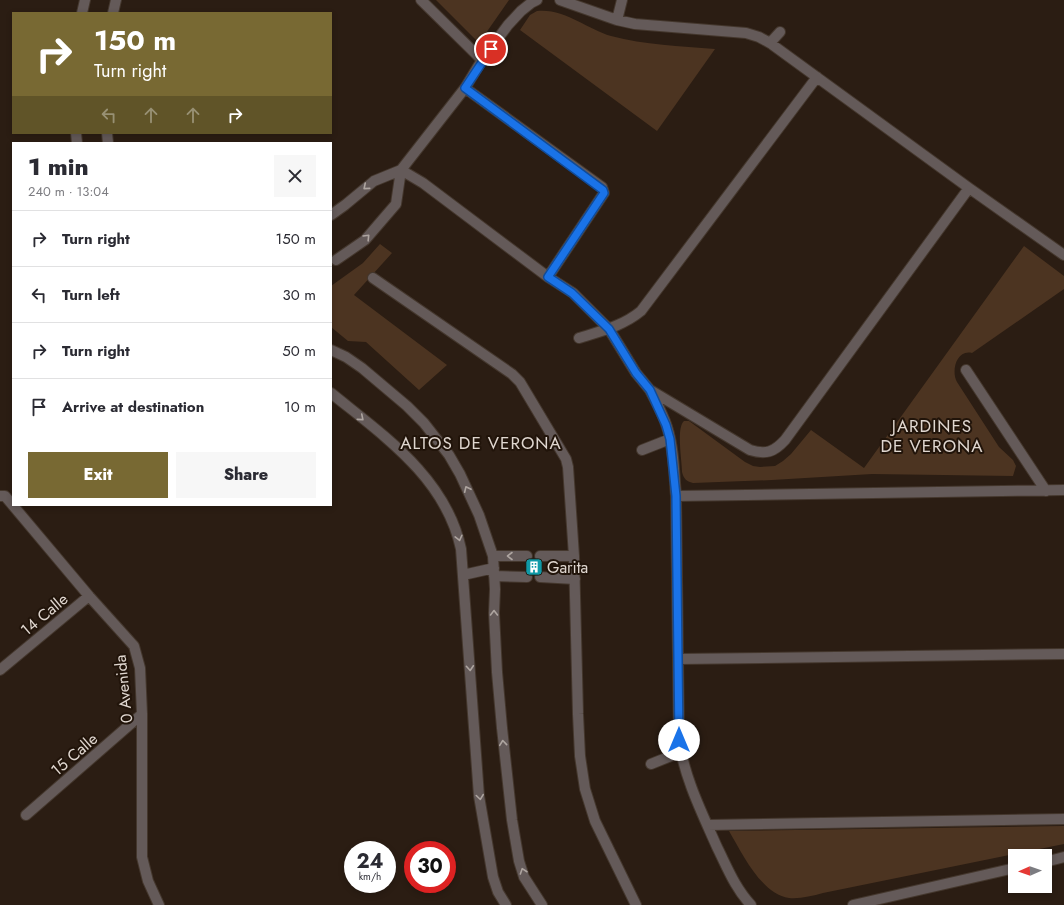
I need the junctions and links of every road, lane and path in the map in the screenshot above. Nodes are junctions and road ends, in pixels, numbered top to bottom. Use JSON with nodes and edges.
{"nodes":[{"id":1,"x":85,"y":0,"type":"edge"},
{"id":2,"x":116,"y":0,"type":"edge"},
{"id":3,"x":421,"y":0,"type":"edge"},
{"id":4,"x":537,"y":0,"type":"edge"},
{"id":5,"x":560,"y":0,"type":"edge"},
{"id":6,"x":622,"y":0,"type":"edge"},
{"id":7,"x":82,"y":12,"type":"edge"},
{"id":8,"x":113,"y":12,"type":"edge"},
{"id":9,"x":617,"y":20,"type":"junction"},
{"id":10,"x":780,"y":32,"type":"dead end"},
{"id":11,"x":770,"y":43,"type":"junction"},
{"id":12,"x":482,"y":60,"type":"junction"},
{"id":13,"x":817,"y":77,"type":"junction"},
{"id":14,"x":465,"y":88,"type":"junction"},
{"id":15,"x":401,"y":170,"type":"junction"},
{"id":16,"x":969,"y":188,"type":"junction"},
{"id":17,"x":332,"y":213,"type":"edge"},
{"id":18,"x":1064,"y":255,"type":"edge"},
{"id":19,"x":336,"y":260,"type":"dead end"},
{"id":20,"x":548,"y":277,"type":"junction"},
{"id":21,"x":373,"y":278,"type":"dead end"},
{"id":22,"x":609,"y":329,"type":"junction"},
{"id":23,"x":579,"y":338,"type":"dead end"},
{"id":24,"x":332,"y":350,"type":"edge"},
{"id":25,"x":966,"y":370,"type":"dead end"},
{"id":26,"x":650,"y":390,"type":"junction"},
{"id":27,"x":332,"y":394,"type":"edge"},
{"id":28,"x":670,"y":439,"type":"junction"},
{"id":29,"x":642,"y":450,"type":"dead end"},
{"id":30,"x":1064,"y":490,"type":"edge"},
{"id":31,"x":1046,"y":491,"type":"junction"},
{"id":32,"x":0,"y":496,"type":"edge"},
{"id":33,"x":676,"y":496,"type":"junction"},
{"id":34,"x":12,"y":504,"type":"edge"},
{"id":35,"x":13,"y":506,"type":"edge"},
{"id":36,"x":493,"y":556,"type":"junction"},
{"id":37,"x":527,"y":556,"type":"dead end"},
{"id":38,"x":540,"y":556,"type":"dead end"},
{"id":39,"x":574,"y":556,"type":"junction"},
{"id":40,"x":494,"y":572,"type":"junction"},
{"id":41,"x":463,"y":575,"type":"junction"},
{"id":42,"x":527,"y":577,"type":"dead end"},
{"id":43,"x":540,"y":577,"type":"dead end"},
{"id":44,"x":575,"y":579,"type":"junction"},
{"id":45,"x":89,"y":596,"type":"junction"},
{"id":46,"x":1064,"y":654,"type":"edge"},
{"id":47,"x":678,"y":659,"type":"junction"},
{"id":48,"x":0,"y":670,"type":"edge"},
{"id":49,"x":142,"y":714,"type":"junction"},
{"id":50,"x":680,"y":752,"type":"junction"},
{"id":51,"x":650,"y":764,"type":"dead end"},
{"id":52,"x":26,"y":815,"type":"dead end"},
{"id":53,"x":1064,"y":819,"type":"edge"},
{"id":54,"x":708,"y":825,"type":"junction"},
{"id":55,"x":1064,"y":857,"type":"edge"},
{"id":56,"x":1052,"y":860,"type":"edge"},
{"id":57,"x":1008,"y":870,"type":"edge"},
{"id":58,"x":159,"y":905,"type":"edge"},
{"id":59,"x":506,"y":905,"type":"edge"},
{"id":60,"x":542,"y":905,"type":"edge"},
{"id":61,"x":636,"y":905,"type":"edge"},
{"id":62,"x":751,"y":905,"type":"edge"},
{"id":63,"x":853,"y":905,"type":"edge"}],
"edges":[{"from":1,"to":7,"type":"street"},
{"from":2,"to":8,"type":"street"},
{"from":3,"to":12,"type":"street"},
{"from":4,"to":12,"type":"street"},
{"from":5,"to":9,"type":"street"},
{"from":6,"to":9,"type":"street"},
{"from":9,"to":11,"type":"street"},
{"from":10,"to":11,"type":"street"},
{"from":11,"to":13,"type":"street"},
{"from":12,"to":14,"type":"street"},
{"from":13,"to":16,"type":"street"},
{"from":13,"to":22,"type":"street"},
{"from":14,"to":15,"type":"street"},
{"from":14,"to":20,"type":"street"},
{"from":15,"to":17,"type":"street","one_way":true},
{"from":19,"to":15,"type":"street","one_way":true},
{"from":15,"to":20,"type":"street"},
{"from":16,"to":18,"type":"street"},
{"from":16,"to":26,"type":"street"},
{"from":20,"to":22,"type":"street"},
{"from":21,"to":39,"type":"street"},
{"from":22,"to":23,"type":"street"},
{"from":22,"to":26,"type":"street"},
{"from":36,"to":24,"type":"street","one_way":true},
{"from":25,"to":31,"type":"street"},
{"from":26,"to":28,"type":"street"},
{"from":27,"to":41,"type":"street","one_way":true},
{"from":28,"to":29,"type":"street"},
{"from":28,"to":33,"type":"street"},
{"from":30,"to":31,"type":"street"},
{"from":31,"to":33,"type":"street"},
{"from":32,"to":34,"type":"street","name":"0 Avenida"},
{"from":33,"to":47,"type":"street"},
{"from":35,"to":45,"type":"street","name":"0 Avenida"},
{"from":37,"to":36,"type":"street","one_way":true},
{"from":36,"to":40,"type":"street"},
{"from":38,"to":39,"type":"street"},
{"from":39,"to":44,"type":"street"},
{"from":40,"to":41,"type":"street"},
{"from":40,"to":42,"type":"street"},
{"from":60,"to":40,"type":"street","one_way":true},
{"from":41,"to":59,"type":"street","one_way":true},
{"from":43,"to":44,"type":"street"},
{"from":44,"to":61,"type":"street"},
{"from":45,"to":48,"type":"street","name":"14 Calle"},
{"from":45,"to":49,"type":"street","name":"0 Avenida"},
{"from":46,"to":47,"type":"street"},
{"from":47,"to":50,"type":"street"},
{"from":49,"to":52,"type":"street","name":"15 Calle"},
{"from":49,"to":58,"type":"street","name":"0 Avenida"},
{"from":50,"to":51,"type":"street"},
{"from":50,"to":54,"type":"street"},
{"from":53,"to":54,"type":"street"},
{"from":54,"to":62,"type":"street"},
{"from":55,"to":56,"type":"street"},
{"from":57,"to":63,"type":"street"}]}
